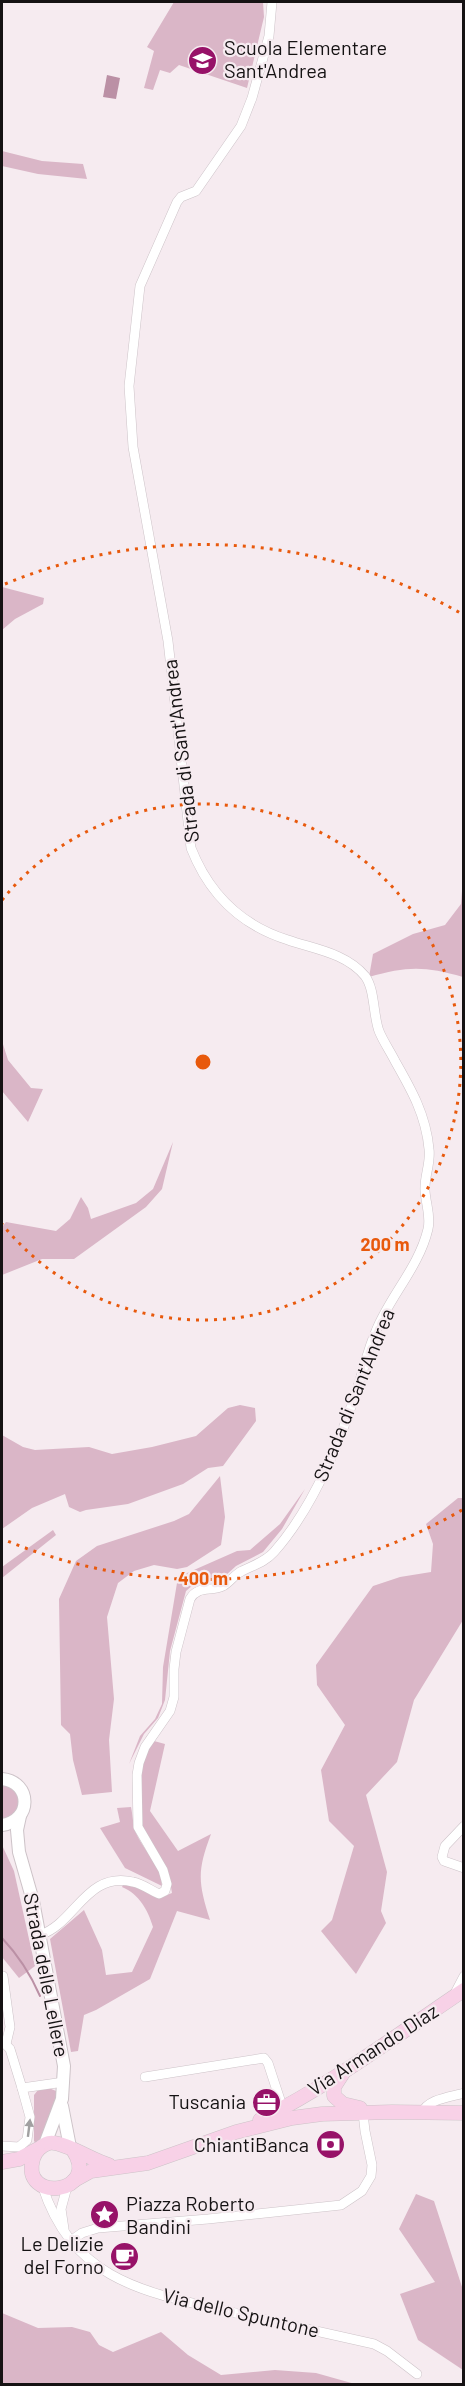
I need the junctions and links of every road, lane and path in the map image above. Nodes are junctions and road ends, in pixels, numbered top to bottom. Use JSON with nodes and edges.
{"nodes":[{"id":1,"x":272,"y":2,"type":"edge"},
{"id":2,"x":3,"y":1778,"type":"edge"},
{"id":3,"x":20,"y":1816,"type":"junction"},
{"id":4,"x":464,"y":1826,"type":"edge"},
{"id":5,"x":2,"y":1827,"type":"edge"},
{"id":6,"x":19,"y":1852,"type":"junction"},
{"id":7,"x":464,"y":1868,"type":"edge"},
{"id":8,"x":40,"y":1935,"type":"junction"},
{"id":9,"x":3,"y":1976,"type":"dead end"},
{"id":10,"x":464,"y":1976,"type":"edge"},
{"id":11,"x":459,"y":1993,"type":"edge"},
{"id":12,"x":4,"y":2042,"type":"edge"},
{"id":13,"x":344,"y":2071,"type":"junction"},
{"id":14,"x":145,"y":2077,"type":"dead end"},
{"id":15,"x":64,"y":2082,"type":"junction"},
{"id":16,"x":22,"y":2088,"type":"junction"},
{"id":17,"x":311,"y":2091,"type":"junction"},
{"id":18,"x":464,"y":2093,"type":"edge"},
{"id":19,"x":62,"y":2099,"type":"junction"},
{"id":20,"x":392,"y":2112,"type":"junction"},
{"id":21,"x":287,"y":2113,"type":"junction"},
{"id":22,"x":422,"y":2113,"type":"junction"},
{"id":23,"x":464,"y":2113,"type":"edge"},
{"id":24,"x":318,"y":2114,"type":"junction"},
{"id":25,"x":363,"y":2114,"type":"junction"},
{"id":26,"x":2,"y":2146,"type":"edge"},
{"id":27,"x":42,"y":2147,"type":"junction"},
{"id":28,"x":71,"y":2149,"type":"junction"},
{"id":29,"x":2,"y":2164,"type":"edge"},
{"id":30,"x":114,"y":2167,"type":"junction"},
{"id":31,"x":39,"y":2182,"type":"junction"},
{"id":32,"x":70,"y":2184,"type":"junction"},
{"id":33,"x":64,"y":2229,"type":"junction"},
{"id":34,"x":72,"y":2240,"type":"junction"},
{"id":35,"x":417,"y":2374,"type":"dead end"}],
"edges":[{"from":1,"to":8,"type":"street","name":"Strada di Sant'Andrea"},
{"from":2,"to":3,"type":"street","name":"Strada delle Lellere"},
{"from":3,"to":5,"type":"street"},
{"from":3,"to":6,"type":"street","name":"Strada delle Lellere"},
{"from":4,"to":7,"type":"street"},
{"from":5,"to":6,"type":"street","name":"Strada delle Lellere"},
{"from":6,"to":8,"type":"street","name":"Strada delle Lellere"},
{"from":8,"to":15,"type":"street","name":"Strada delle Lellere"},
{"from":9,"to":12,"type":"street"},
{"from":10,"to":11,"type":"street"},
{"from":11,"to":13,"type":"main road","name":"Via Armando Diaz"},
{"from":12,"to":16,"type":"street"},
{"from":13,"to":17,"type":"main road","name":"Via Armando Diaz"},
{"from":13,"to":20,"type":"main road"},
{"from":14,"to":21,"type":"street","name":"Via Armando Diaz"},
{"from":15,"to":16,"type":"street"},
{"from":15,"to":19,"type":"street","name":"Strada delle Lellere"},
{"from":26,"to":16,"type":"street","one_way":true},
{"from":17,"to":21,"type":"main road","name":"Via Armando Diaz"},
{"from":17,"to":24,"type":"main road"},
{"from":17,"to":24,"type":"main road"},
{"from":18,"to":22,"type":"street"},
{"from":19,"to":27,"type":"street","name":"Strada delle Lellere"},
{"from":19,"to":28,"type":"street","name":"Strada delle Lellere"},
{"from":20,"to":22,"type":"main road"},
{"from":20,"to":25,"type":"main road","name":"Via Armando Diaz"},
{"from":21,"to":24,"type":"main road","name":"Via Armando Diaz"},
{"from":21,"to":30,"type":"main road","name":"Via Armando Diaz"},
{"from":22,"to":23,"type":"main road"},
{"from":24,"to":25,"type":"main road","name":"Via Armando Diaz"},
{"from":25,"to":34,"type":"street"},
{"from":27,"to":28,"type":"main road","name":"Via Armando Diaz"},
{"from":27,"to":29,"type":"main road"},
{"from":27,"to":31,"type":"main road"},
{"from":28,"to":30,"type":"main road","name":"Via Armando Diaz"},
{"from":28,"to":32,"type":"main road"},
{"from":29,"to":31,"type":"main road"},
{"from":30,"to":32,"type":"main road","name":"Via Armando Diaz"},
{"from":31,"to":32,"type":"main road","name":"Via Armando Diaz"},
{"from":31,"to":33,"type":"street","name":"Via dello Spuntone"},
{"from":32,"to":33,"type":"street"},
{"from":33,"to":34,"type":"street","name":"Via dello Spuntone"},
{"from":34,"to":35,"type":"street","name":"Via dello Spuntone"}]}
